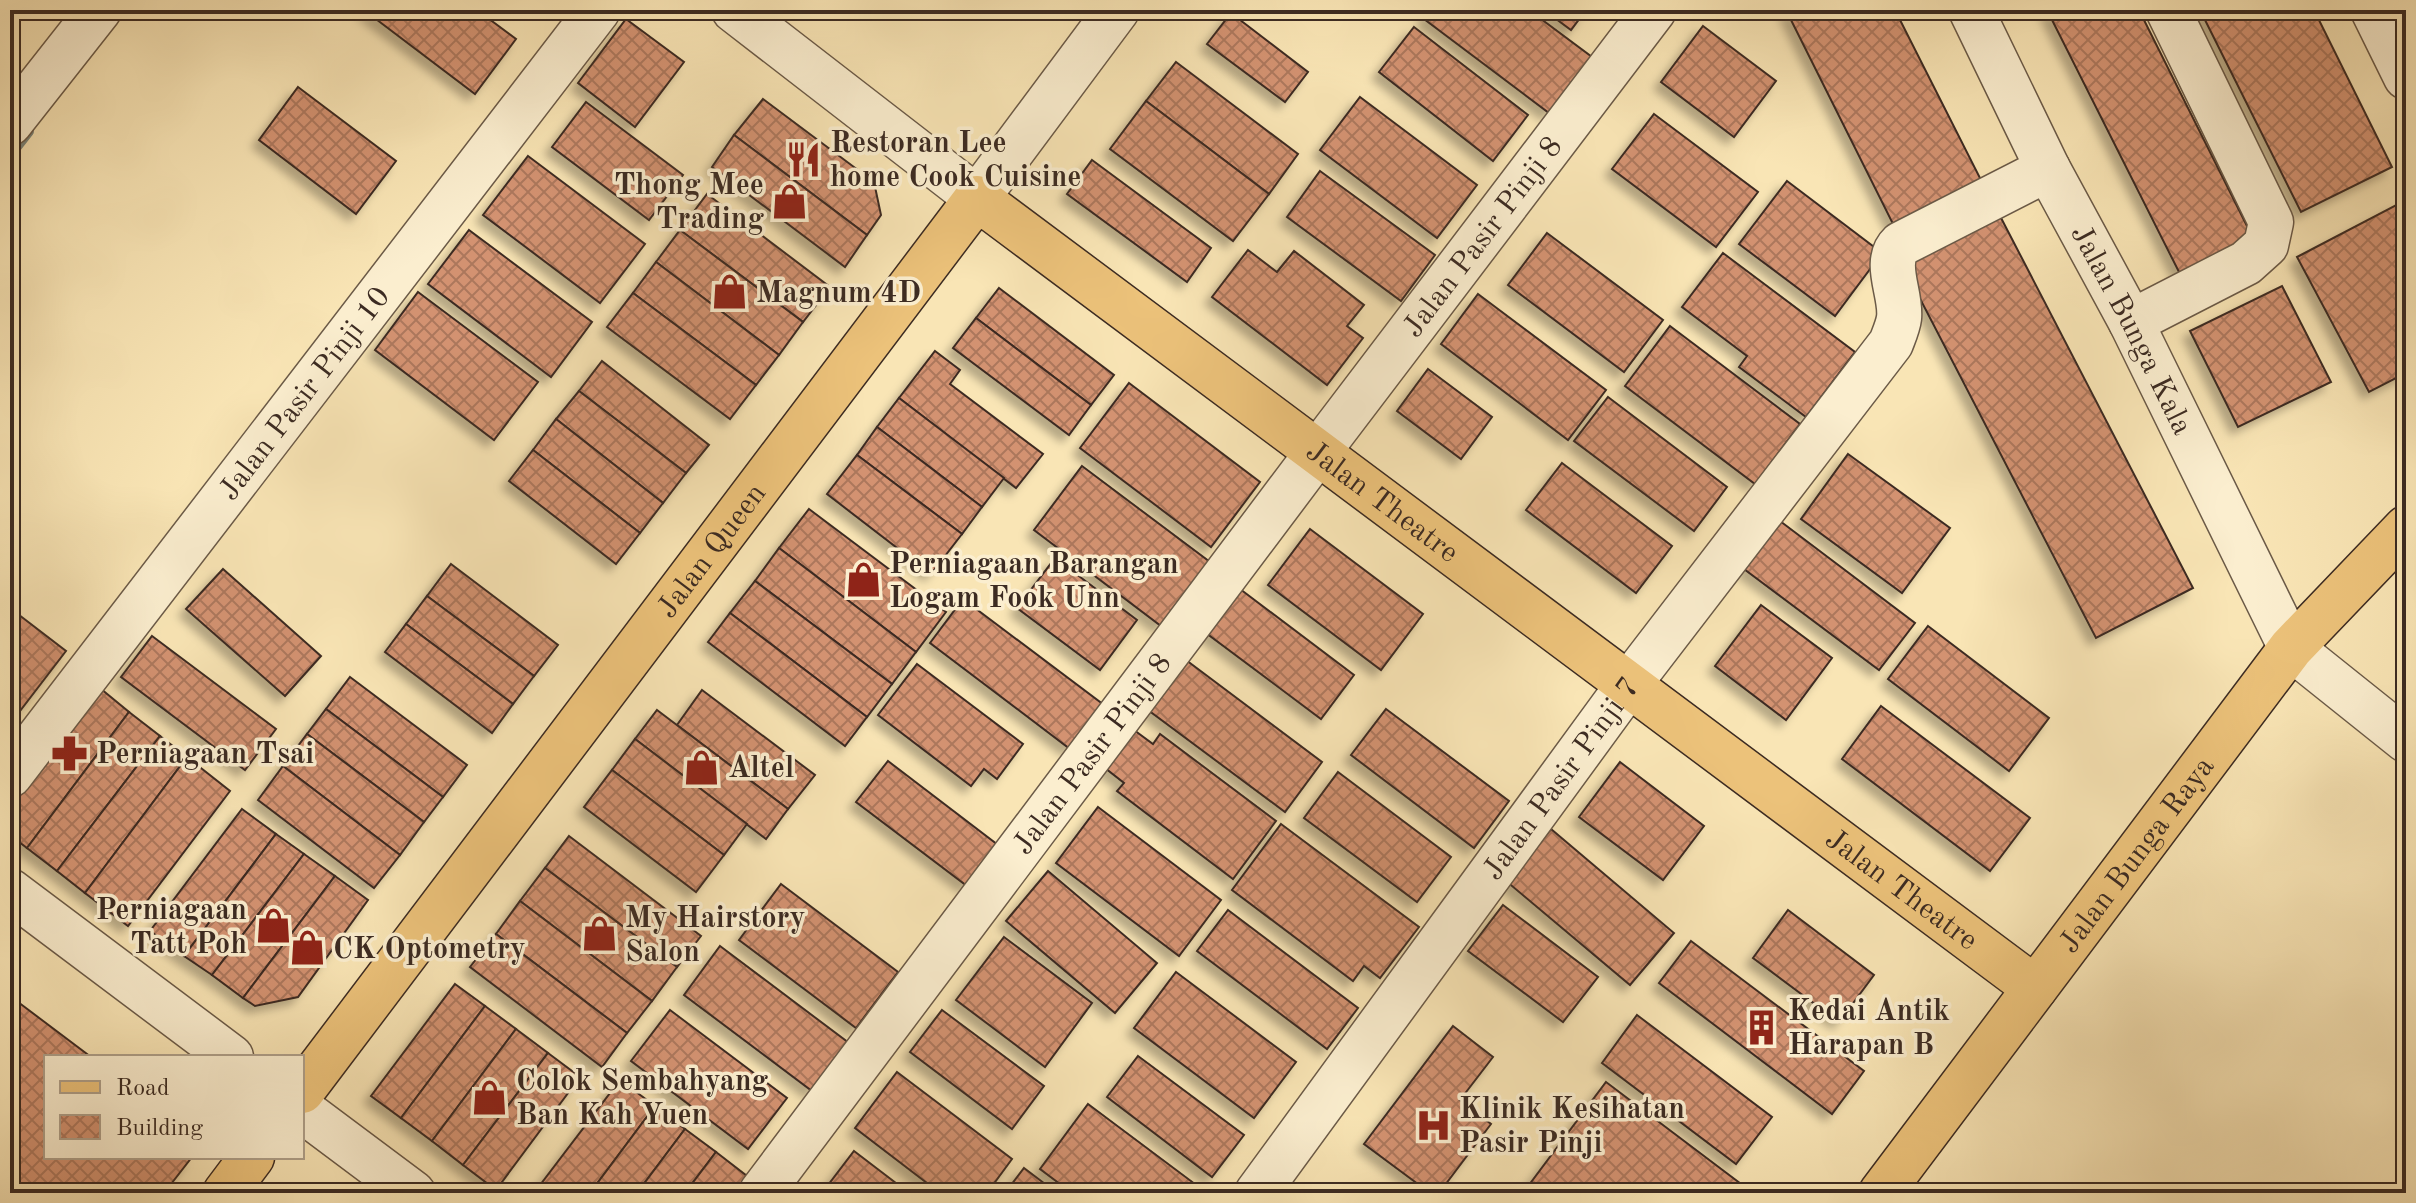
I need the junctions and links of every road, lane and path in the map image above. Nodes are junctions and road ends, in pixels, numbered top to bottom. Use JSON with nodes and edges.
{"nodes":[{"id":1,"x":99,"y":10,"type":"edge"},
{"id":2,"x":598,"y":10,"type":"edge"},
{"id":3,"x":734,"y":10,"type":"edge"},
{"id":4,"x":1117,"y":10,"type":"edge"},
{"id":5,"x":1654,"y":10,"type":"edge"},
{"id":6,"x":1971,"y":10,"type":"edge"},
{"id":7,"x":2168,"y":10,"type":"edge"},
{"id":8,"x":2373,"y":10,"type":"edge"},
{"id":9,"x":2406,"y":77,"type":"edge"},
{"id":10,"x":10,"y":123,"type":"edge"},
{"id":11,"x":2048,"y":169,"type":"junction"},
{"id":12,"x":977,"y":198,"type":"junction"},
{"id":13,"x":2131,"y":322,"type":"junction"},
{"id":14,"x":1318,"y":452,"type":"junction"},
{"id":15,"x":2406,"y":528,"type":"edge"},
{"id":16,"x":2291,"y":648,"type":"junction"},
{"id":17,"x":1629,"y":684,"type":"junction"},
{"id":18,"x":2406,"y":740,"type":"edge"},
{"id":19,"x":10,"y":775,"type":"edge"},
{"id":20,"x":10,"y":891,"type":"edge"},
{"id":21,"x":2035,"y":988,"type":"junction"},
{"id":22,"x":228,"y":1055,"type":"edge"},
{"id":23,"x":304,"y":1088,"type":"edge"},
{"id":24,"x":304,"y":1111,"type":"edge"},
{"id":25,"x":250,"y":1159,"type":"edge"},
{"id":26,"x":225,"y":1193,"type":"edge"},
{"id":27,"x":413,"y":1193,"type":"edge"},
{"id":28,"x":761,"y":1193,"type":"edge"},
{"id":29,"x":1257,"y":1193,"type":"edge"},
{"id":30,"x":1881,"y":1193,"type":"edge"}],
"edges":[{"from":1,"to":10,"type":"street"},
{"from":2,"to":19,"type":"street","name":"Jalan Pasir Pinji 10"},
{"from":3,"to":12,"type":"street","name":"Jalan Theatre"},
{"from":4,"to":12,"type":"street","name":"Jalan Queen"},
{"from":5,"to":14,"type":"street","name":"Jalan Pasir Pinji 8"},
{"from":6,"to":11,"type":"street","name":"Jalan Bunga Kala"},
{"from":7,"to":13,"type":"street"},
{"from":8,"to":9,"type":"street"},
{"from":11,"to":13,"type":"street","name":"Jalan Bunga Kala"},
{"from":11,"to":17,"type":"street","name":"Jalan Pasir Pinji 7"},
{"from":12,"to":14,"type":"main road","name":"Jalan Theatre"},
{"from":12,"to":23,"type":"main road","name":"Jalan Queen"},
{"from":13,"to":16,"type":"street","name":"Jalan Bunga Kala"},
{"from":14,"to":17,"type":"main road","name":"Jalan Theatre"},
{"from":14,"to":28,"type":"street","name":"Jalan Pasir Pinji 8"},
{"from":15,"to":16,"type":"main road","name":"Jalan Bunga Raya"},
{"from":16,"to":18,"type":"street"},
{"from":16,"to":21,"type":"main road","name":"Jalan Bunga Raya"},
{"from":17,"to":21,"type":"main road","name":"Jalan Theatre"},
{"from":17,"to":29,"type":"street","name":"Jalan Pasir Pinji 7"},
{"from":20,"to":22,"type":"street"},
{"from":21,"to":30,"type":"main road","name":"Jalan Bunga Raya"},
{"from":24,"to":27,"type":"street"},
{"from":25,"to":26,"type":"main road"}]}
